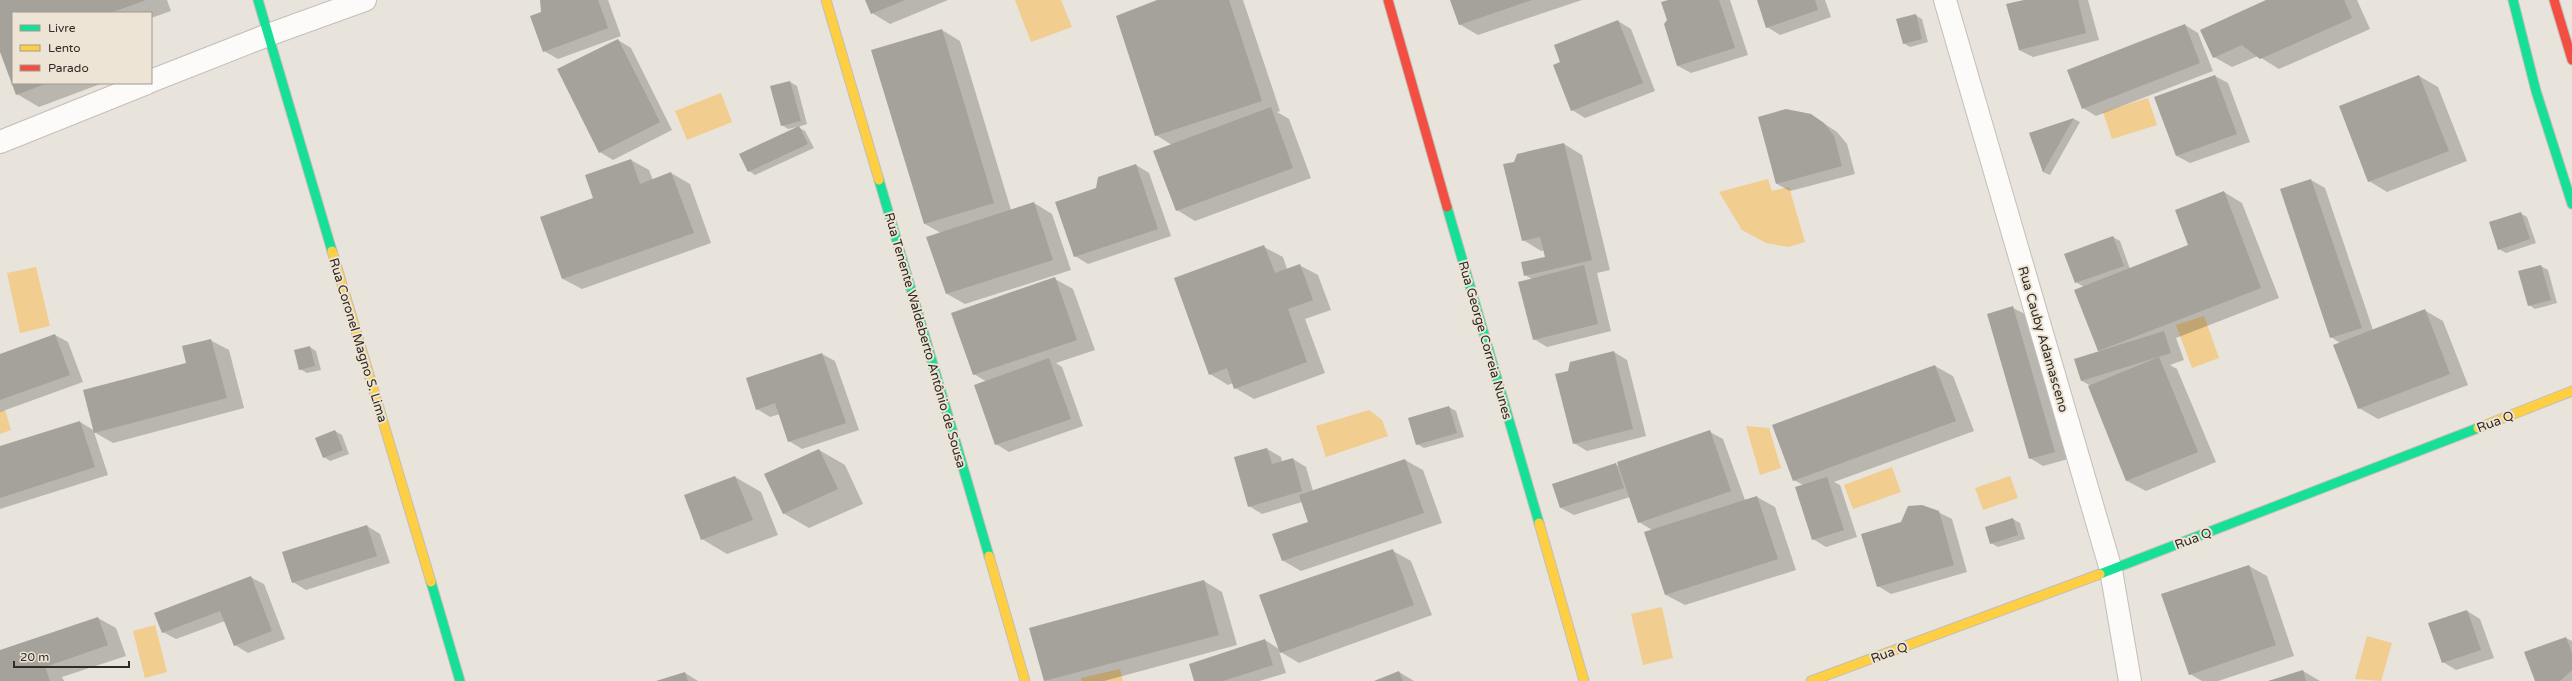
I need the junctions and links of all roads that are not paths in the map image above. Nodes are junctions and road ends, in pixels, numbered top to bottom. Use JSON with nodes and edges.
{"nodes":[{"id":1,"x":258,"y":0,"type":"edge"},
{"id":2,"x":365,"y":0,"type":"edge"},
{"id":3,"x":826,"y":0,"type":"edge"},
{"id":4,"x":1388,"y":0,"type":"edge"},
{"id":5,"x":1945,"y":0,"type":"edge"},
{"id":6,"x":2513,"y":0,"type":"edge"},
{"id":7,"x":2554,"y":0,"type":"edge"},
{"id":8,"x":268,"y":34,"type":"junction"},
{"id":9,"x":2572,"y":60,"type":"edge"},
{"id":10,"x":152,"y":81,"type":"edge"},
{"id":11,"x":145,"y":84,"type":"edge"},
{"id":12,"x":0,"y":142,"type":"edge"},
{"id":13,"x":2572,"y":204,"type":"edge"},
{"id":14,"x":2572,"y":391,"type":"edge"},
{"id":15,"x":2111,"y":570,"type":"junction"},
{"id":16,"x":460,"y":681,"type":"edge"},
{"id":17,"x":1025,"y":681,"type":"edge"},
{"id":18,"x":1584,"y":681,"type":"edge"},
{"id":19,"x":1811,"y":681,"type":"edge"},
{"id":20,"x":2130,"y":681,"type":"edge"}],
"edges":[{"from":1,"to":8,"type":"street","name":"Rua Coronel Magno S. Lima"},
{"from":2,"to":8,"type":"street"},
{"from":3,"to":17,"type":"street","name":"Rua Tenente Waldeberto Antônio de Sousa"},
{"from":4,"to":18,"type":"street","name":"Rua George Correia Nunes"},
{"from":5,"to":15,"type":"street","name":"Rua Cauby Adamasceno"},
{"from":6,"to":13,"type":"street"},
{"from":7,"to":9,"type":"street"},
{"from":8,"to":10,"type":"street"},
{"from":8,"to":16,"type":"street","name":"Rua Coronel Magno S. Lima"},
{"from":11,"to":12,"type":"street"},
{"from":14,"to":15,"type":"street","name":"Rua Q"},
{"from":15,"to":19,"type":"street","name":"Rua Q"},
{"from":15,"to":20,"type":"street","name":"Rua Cauby Adamasceno"}]}
